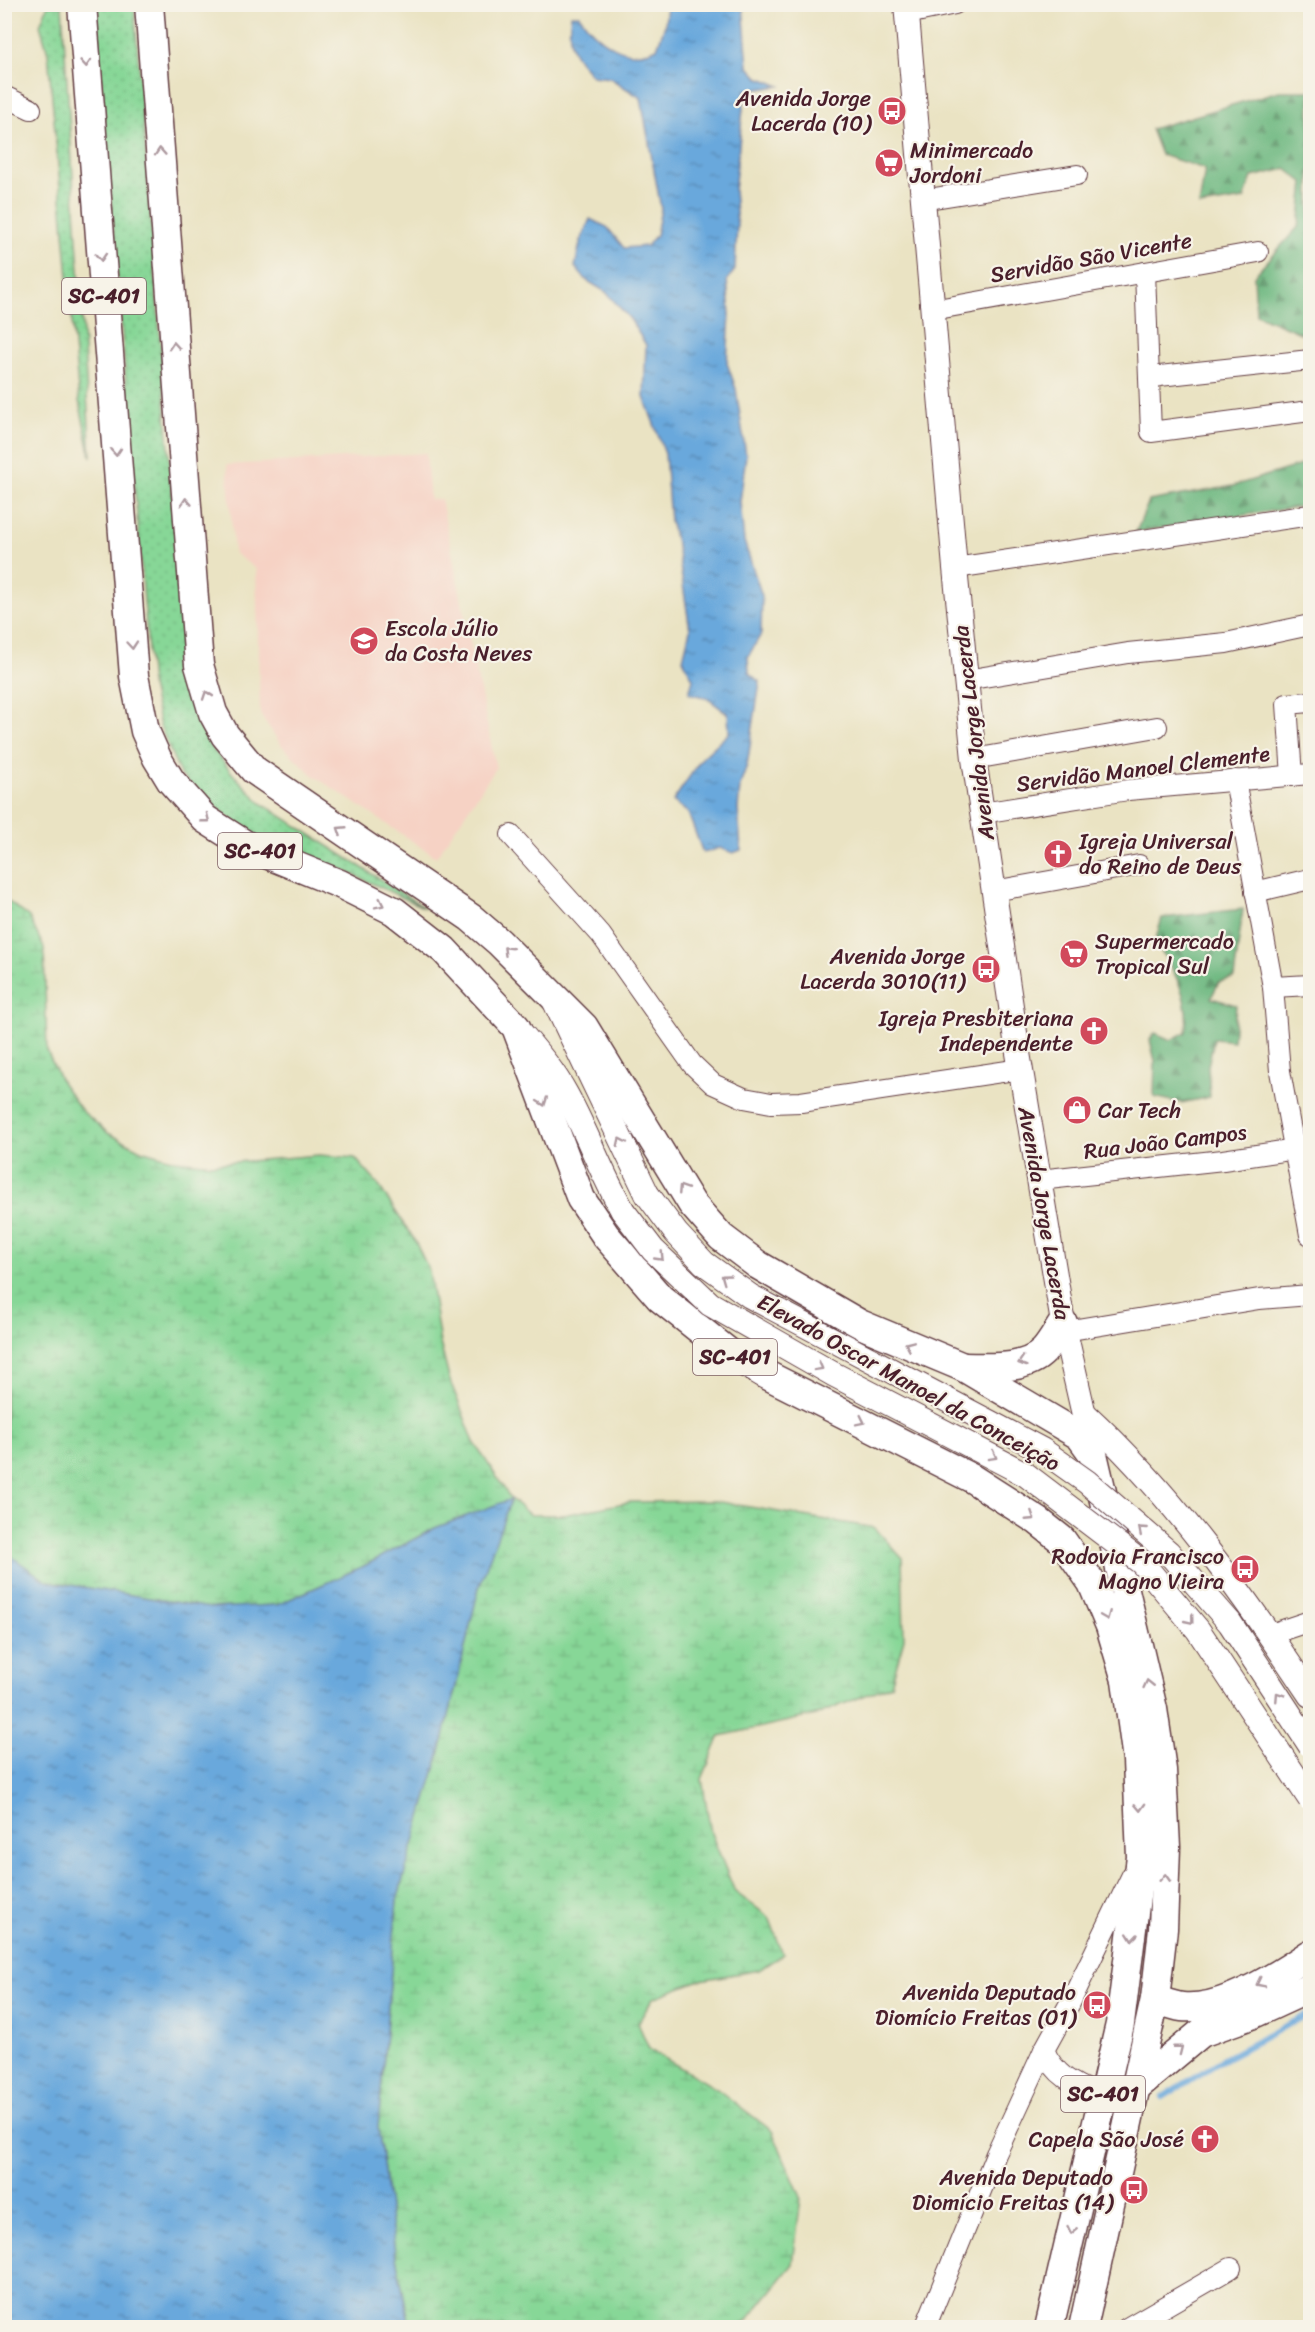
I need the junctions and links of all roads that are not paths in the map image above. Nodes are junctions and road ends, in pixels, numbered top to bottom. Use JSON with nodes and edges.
{"nodes":[{"id":1,"x":82,"y":4,"type":"edge"},
{"id":2,"x":149,"y":4,"type":"edge"},
{"id":3,"x":955,"y":4,"type":"edge"},
{"id":4,"x":907,"y":9,"type":"edge"},
{"id":5,"x":4,"y":96,"type":"edge"},
{"id":6,"x":31,"y":109,"type":"dead end"},
{"id":7,"x":1077,"y":175,"type":"dead end"},
{"id":8,"x":922,"y":200,"type":"junction"},
{"id":9,"x":1258,"y":252,"type":"dead end"},
{"id":10,"x":1146,"y":272,"type":"junction"},
{"id":11,"x":932,"y":310,"type":"junction"},
{"id":12,"x":1311,"y":360,"type":"edge"},
{"id":13,"x":1150,"y":377,"type":"junction"},
{"id":14,"x":1311,"y":411,"type":"edge"},
{"id":15,"x":1311,"y":515,"type":"edge"},
{"id":16,"x":955,"y":568,"type":"junction"},
{"id":17,"x":1311,"y":625,"type":"edge"},
{"id":18,"x":966,"y":680,"type":"junction"},
{"id":19,"x":1311,"y":702,"type":"edge"},
{"id":20,"x":1157,"y":727,"type":"dead end"},
{"id":21,"x":974,"y":759,"type":"junction"},
{"id":22,"x":1301,"y":775,"type":"edge"},
{"id":23,"x":1235,"y":780,"type":"junction"},
{"id":24,"x":982,"y":813,"type":"junction"},
{"id":25,"x":511,"y":835,"type":"dead end"},
{"id":26,"x":1139,"y":865,"type":"dead end"},
{"id":27,"x":1311,"y":879,"type":"edge"},
{"id":28,"x":994,"y":891,"type":"junction"},
{"id":29,"x":1255,"y":892,"type":"junction"},
{"id":30,"x":1311,"y":986,"type":"edge"},
{"id":31,"x":1273,"y":987,"type":"junction"},
{"id":32,"x":549,"y":991,"type":"junction"},
{"id":33,"x":516,"y":1028,"type":"junction"},
{"id":34,"x":1021,"y":1069,"type":"junction"},
{"id":35,"x":1296,"y":1149,"type":"junction"},
{"id":36,"x":1039,"y":1180,"type":"junction"},
{"id":37,"x":1306,"y":1189,"type":"edge"},
{"id":38,"x":1311,"y":1234,"type":"edge"},
{"id":39,"x":1311,"y":1295,"type":"edge"},
{"id":40,"x":1064,"y":1327,"type":"junction"},
{"id":41,"x":963,"y":1367,"type":"junction"},
{"id":42,"x":1084,"y":1413,"type":"junction"},
{"id":43,"x":1093,"y":1454,"type":"junction"},
{"id":44,"x":1311,"y":1621,"type":"edge"},
{"id":45,"x":1270,"y":1634,"type":"junction"},
{"id":46,"x":1309,"y":1690,"type":"edge"},
{"id":47,"x":1311,"y":1745,"type":"edge"},
{"id":48,"x":1311,"y":1799,"type":"edge"},
{"id":49,"x":1141,"y":1857,"type":"junction"},
{"id":50,"x":1311,"y":1954,"type":"edge"},
{"id":51,"x":1311,"y":1988,"type":"edge"},
{"id":52,"x":1155,"y":1999,"type":"junction"},
{"id":53,"x":1044,"y":2050,"type":"junction"},
{"id":54,"x":1064,"y":2079,"type":"junction"},
{"id":55,"x":1135,"y":2088,"type":"junction"},
{"id":56,"x":1026,"y":2094,"type":"junction"},
{"id":57,"x":1103,"y":2097,"type":"junction"},
{"id":58,"x":1231,"y":2268,"type":"dead end"},
{"id":59,"x":925,"y":2328,"type":"edge"},
{"id":60,"x":1049,"y":2328,"type":"edge"},
{"id":61,"x":1083,"y":2328,"type":"edge"},
{"id":62,"x":1127,"y":2328,"type":"edge"}],
"edges":[{"from":1,"to":33,"type":"highway","number":"SC-401","one_way":true},
{"from":32,"to":2,"type":"highway","number":"SC-401","one_way":true},
{"from":3,"to":4,"type":"street"},
{"from":4,"to":8,"type":"main road","name":"Avenida Jorge Lacerda"},
{"from":5,"to":6,"type":"street"},
{"from":7,"to":8,"type":"street"},
{"from":8,"to":11,"type":"main road","name":"Avenida Jorge Lacerda"},
{"from":9,"to":10,"type":"street","name":"Servidão São Vicente"},
{"from":10,"to":11,"type":"street","name":"Servidão São Vicente"},
{"from":10,"to":13,"type":"street"},
{"from":11,"to":16,"type":"main road","name":"Avenida Jorge Lacerda"},
{"from":12,"to":13,"type":"street"},
{"from":13,"to":14,"type":"street"},
{"from":15,"to":16,"type":"street"},
{"from":16,"to":18,"type":"main road","name":"Avenida Jorge Lacerda"},
{"from":17,"to":18,"type":"street"},
{"from":18,"to":21,"type":"main road","name":"Avenida Jorge Lacerda"},
{"from":19,"to":22,"type":"street"},
{"from":20,"to":21,"type":"street"},
{"from":21,"to":24,"type":"main road","name":"Avenida Jorge Lacerda"},
{"from":22,"to":23,"type":"street","name":"Servidão Manoel Clemente"},
{"from":23,"to":24,"type":"street","name":"Servidão Manoel Clemente"},
{"from":23,"to":29,"type":"street"},
{"from":24,"to":28,"type":"main road","name":"Avenida Jorge Lacerda"},
{"from":25,"to":34,"type":"street"},
{"from":26,"to":28,"type":"street"},
{"from":27,"to":29,"type":"street"},
{"from":28,"to":34,"type":"main road","name":"Avenida Jorge Lacerda"},
{"from":29,"to":31,"type":"street"},
{"from":30,"to":31,"type":"street"},
{"from":31,"to":35,"type":"street"},
{"from":41,"to":32,"type":"highway","number":"SC-401","one_way":true},
{"from":47,"to":32,"type":"main road","name":"Elevado Oscar Manoel da Conceição","one_way":true,"bridge":true},
{"from":33,"to":48,"type":"main road","name":"Elevado Oscar Manoel da Conceição","one_way":true,"bridge":true},
{"from":33,"to":49,"type":"highway","number":"SC-401","one_way":true},
{"from":34,"to":36,"type":"main road","name":"Avenida Jorge Lacerda"},
{"from":35,"to":36,"type":"street","name":"Rua João Campos"},
{"from":35,"to":37,"type":"street"},
{"from":36,"to":40,"type":"main road","name":"Avenida Jorge Lacerda"},
{"from":37,"to":38,"type":"street"},
{"from":39,"to":40,"type":"street"},
{"from":40,"to":41,"type":"highway","one_way":true},
{"from":40,"to":42,"type":"main road","name":"Avenida Jorge Lacerda"},
{"from":41,"to":43,"type":"highway","number":"SC-401"},
{"from":42,"to":43,"type":"main road","name":"Avenida Jorge Lacerda"},
{"from":42,"to":45,"type":"main road"},
{"from":52,"to":43,"type":"highway","number":"SC-401","one_way":true},
{"from":44,"to":45,"type":"street"},
{"from":45,"to":46,"type":"main road"},
{"from":49,"to":53,"type":"street"},
{"from":49,"to":57,"type":"highway","number":"SC-401","one_way":true},
{"from":50,"to":52,"type":"highway","one_way":true},
{"from":55,"to":51,"type":"highway","one_way":true},
{"from":52,"to":55,"type":"highway","number":"SC-401"},
{"from":53,"to":54,"type":"street"},
{"from":53,"to":56,"type":"street"},
{"from":54,"to":56,"type":"street"},
{"from":54,"to":57,"type":"street"},
{"from":55,"to":61,"type":"highway","number":"SC-401"},
{"from":56,"to":59,"type":"street"},
{"from":57,"to":60,"type":"highway","number":"SC-401","one_way":true},
{"from":58,"to":62,"type":"street"}]}
